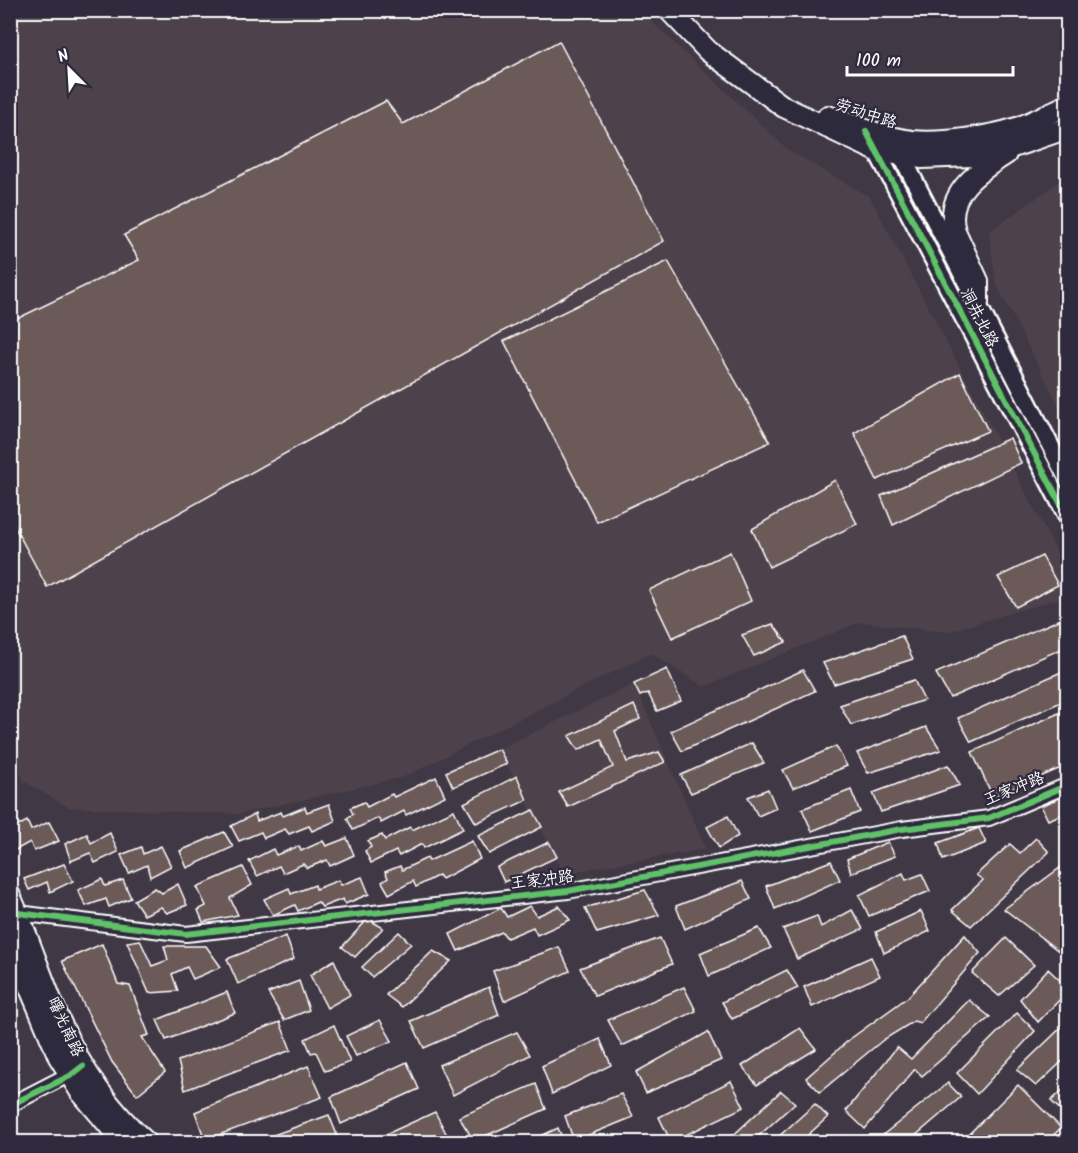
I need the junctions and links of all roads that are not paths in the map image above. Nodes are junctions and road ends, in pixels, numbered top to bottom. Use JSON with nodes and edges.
{"nodes":[{"id":1,"x":669,"y":10,"type":"edge"},
{"id":2,"x":685,"y":10,"type":"edge"},
{"id":3,"x":1068,"y":105,"type":"edge"},
{"id":4,"x":1068,"y":128,"type":"edge"},
{"id":5,"x":866,"y":131,"type":"junction"},
{"id":6,"x":892,"y":137,"type":"junction"},
{"id":7,"x":1020,"y":145,"type":"junction"},
{"id":8,"x":877,"y":151,"type":"junction"},
{"id":9,"x":902,"y":156,"type":"junction"},
{"id":10,"x":978,"y":303,"type":"junction"},
{"id":11,"x":1068,"y":480,"type":"edge"},
{"id":12,"x":1068,"y":518,"type":"edge"},
{"id":13,"x":1068,"y":785,"type":"edge"},
{"id":14,"x":13,"y":907,"type":"edge"},
{"id":15,"x":10,"y":941,"type":"edge"},
{"id":16,"x":77,"y":1071,"type":"junction"},
{"id":17,"x":10,"y":1105,"type":"edge"},
{"id":18,"x":123,"y":1143,"type":"edge"},
{"id":19,"x":146,"y":1143,"type":"edge"}],
"edges":[{"from":1,"to":8,"type":"main road","name":"劳动中路"},
{"from":2,"to":5,"type":"main road","name":"劳动中路"},
{"from":3,"to":6,"type":"main road","name":"劳动中路"},
{"from":4,"to":7,"type":"main road","name":"劳动中路"},
{"from":5,"to":6,"type":"main road","name":"劳动中路"},
{"from":5,"to":8,"type":"street","name":"洞井北路"},
{"from":6,"to":9,"type":"street","name":"洞井北路"},
{"from":7,"to":9,"type":"main road","name":"劳动中路"},
{"from":7,"to":10,"type":"main road"},
{"from":8,"to":9,"type":"main road","name":"劳动中路"},
{"from":8,"to":12,"type":"street","name":"洞井北路"},
{"from":9,"to":10,"type":"street","name":"洞井北路"},
{"from":10,"to":11,"type":"street","name":"洞井北路"},
{"from":13,"to":14,"type":"street","name":"王家冲路"},
{"from":14,"to":16,"type":"main road","name":"曙光南路"},
{"from":15,"to":16,"type":"main road","name":"曙光南路"},
{"from":16,"to":17,"type":"street"},
{"from":16,"to":18,"type":"main road","name":"曙光南路"},
{"from":16,"to":19,"type":"main road","name":"曙光南路"}]}
